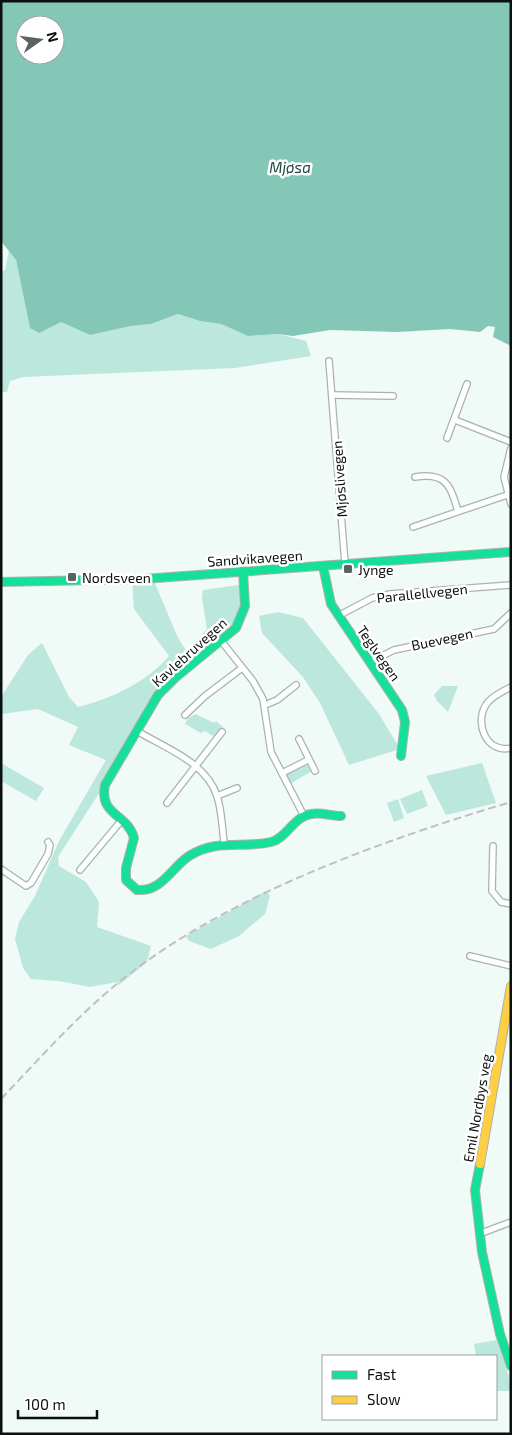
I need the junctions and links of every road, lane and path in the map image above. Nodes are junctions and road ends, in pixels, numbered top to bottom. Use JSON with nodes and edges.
{"nodes":[{"id":1,"x":330,"y":361,"type":"dead end"},
{"id":2,"x":467,"y":384,"type":"dead end"},
{"id":3,"x":332,"y":395,"type":"junction"},
{"id":4,"x":394,"y":396,"type":"dead end"},
{"id":5,"x":455,"y":420,"type":"junction"},
{"id":6,"x":447,"y":438,"type":"dead end"},
{"id":7,"x":511,"y":442,"type":"edge"},
{"id":8,"x":511,"y":448,"type":"edge"},
{"id":9,"x":415,"y":477,"type":"dead end"},
{"id":10,"x":509,"y":496,"type":"edge"},
{"id":11,"x":511,"y":504,"type":"edge"},
{"id":12,"x":458,"y":512,"type":"junction"},
{"id":13,"x":413,"y":527,"type":"dead end"},
{"id":14,"x":511,"y":552,"type":"edge"},
{"id":15,"x":345,"y":564,"type":"junction"},
{"id":16,"x":323,"y":566,"type":"junction"},
{"id":17,"x":243,"y":571,"type":"junction"},
{"id":18,"x":1,"y":582,"type":"edge"},
{"id":19,"x":511,"y":585,"type":"edge"},
{"id":20,"x":511,"y":613,"type":"edge"},
{"id":21,"x":338,"y":616,"type":"junction"},
{"id":22,"x":222,"y":642,"type":"junction"},
{"id":23,"x":370,"y":662,"type":"junction"},
{"id":24,"x":242,"y":668,"type":"junction"},
{"id":25,"x":296,"y":685,"type":"dead end"},
{"id":26,"x":511,"y":687,"type":"edge"},
{"id":27,"x":265,"y":705,"type":"junction"},
{"id":28,"x":184,"y":716,"type":"dead end"},
{"id":29,"x":137,"y":732,"type":"junction"},
{"id":30,"x":222,"y":732,"type":"dead end"},
{"id":31,"x":299,"y":739,"type":"dead end"},
{"id":32,"x":511,"y":748,"type":"edge"},
{"id":33,"x":401,"y":756,"type":"dead end"},
{"id":34,"x":308,"y":760,"type":"junction"},
{"id":35,"x":195,"y":766,"type":"junction"},
{"id":36,"x":315,"y":771,"type":"dead end"},
{"id":37,"x":282,"y":773,"type":"junction"},
{"id":38,"x":237,"y":788,"type":"dead end"},
{"id":39,"x":217,"y":796,"type":"junction"},
{"id":40,"x":167,"y":803,"type":"dead end"},
{"id":41,"x":304,"y":816,"type":"junction"},
{"id":42,"x":341,"y":816,"type":"dead end"},
{"id":43,"x":122,"y":821,"type":"junction"},
{"id":44,"x":48,"y":842,"type":"dead end"},
{"id":45,"x":224,"y":842,"type":"junction"},
{"id":46,"x":493,"y":846,"type":"dead end"},
{"id":47,"x":1,"y":870,"type":"edge"},
{"id":48,"x":80,"y":870,"type":"dead end"},
{"id":49,"x":511,"y":904,"type":"edge"},
{"id":50,"x":470,"y":956,"type":"dead end"},
{"id":51,"x":511,"y":966,"type":"edge"},
{"id":52,"x":511,"y":986,"type":"edge"},
{"id":53,"x":511,"y":1222,"type":"edge"},
{"id":54,"x":479,"y":1234,"type":"junction"},
{"id":55,"x":511,"y":1366,"type":"edge"}],
"edges":[{"from":1,"to":3,"type":"street","name":"Mjøslivegen"},
{"from":2,"to":5,"type":"street"},
{"from":3,"to":4,"type":"street"},
{"from":3,"to":15,"type":"street","name":"Mjøslivegen"},
{"from":5,"to":6,"type":"street"},
{"from":5,"to":7,"type":"street"},
{"from":8,"to":10,"type":"street"},
{"from":9,"to":12,"type":"street"},
{"from":10,"to":11,"type":"street"},
{"from":10,"to":12,"type":"street"},
{"from":12,"to":13,"type":"street"},
{"from":14,"to":15,"type":"street","name":"Sandvikavegen"},
{"from":15,"to":16,"type":"street","name":"Sandvikavegen"},
{"from":16,"to":17,"type":"street","name":"Sandvikavegen"},
{"from":16,"to":21,"type":"street","name":"Teglvegen"},
{"from":17,"to":18,"type":"street","name":"Sandvikavegen"},
{"from":17,"to":22,"type":"street","name":"Kavlebruvegen"},
{"from":19,"to":21,"type":"street","name":"Parallellvegen"},
{"from":20,"to":23,"type":"street","name":"Buevegen"},
{"from":21,"to":23,"type":"street","name":"Teglvegen"},
{"from":22,"to":24,"type":"street"},
{"from":22,"to":29,"type":"street","name":"Kavlebruvegen"},
{"from":23,"to":33,"type":"street","name":"Teglvegen"},
{"from":24,"to":27,"type":"street"},
{"from":24,"to":28,"type":"street"},
{"from":25,"to":27,"type":"street"},
{"from":26,"to":32,"type":"street"},
{"from":27,"to":37,"type":"street"},
{"from":29,"to":35,"type":"street"},
{"from":29,"to":43,"type":"street","name":"Kavlebruvegen"},
{"from":30,"to":35,"type":"street"},
{"from":31,"to":34,"type":"street"},
{"from":34,"to":36,"type":"street"},
{"from":34,"to":37,"type":"street"},
{"from":35,"to":39,"type":"street"},
{"from":35,"to":40,"type":"street"},
{"from":37,"to":41,"type":"street"},
{"from":38,"to":39,"type":"street"},
{"from":39,"to":45,"type":"street"},
{"from":41,"to":42,"type":"street"},
{"from":41,"to":45,"type":"street","name":"Kavlebruvegen"},
{"from":43,"to":45,"type":"street","name":"Kavlebruvegen"},
{"from":43,"to":48,"type":"street"},
{"from":44,"to":47,"type":"street"},
{"from":46,"to":49,"type":"street"},
{"from":50,"to":51,"type":"street"},
{"from":52,"to":54,"type":"street","name":"Emil Nordbys veg"},
{"from":53,"to":54,"type":"street"},
{"from":54,"to":55,"type":"street","name":"Emil Nordbys veg"}]}
